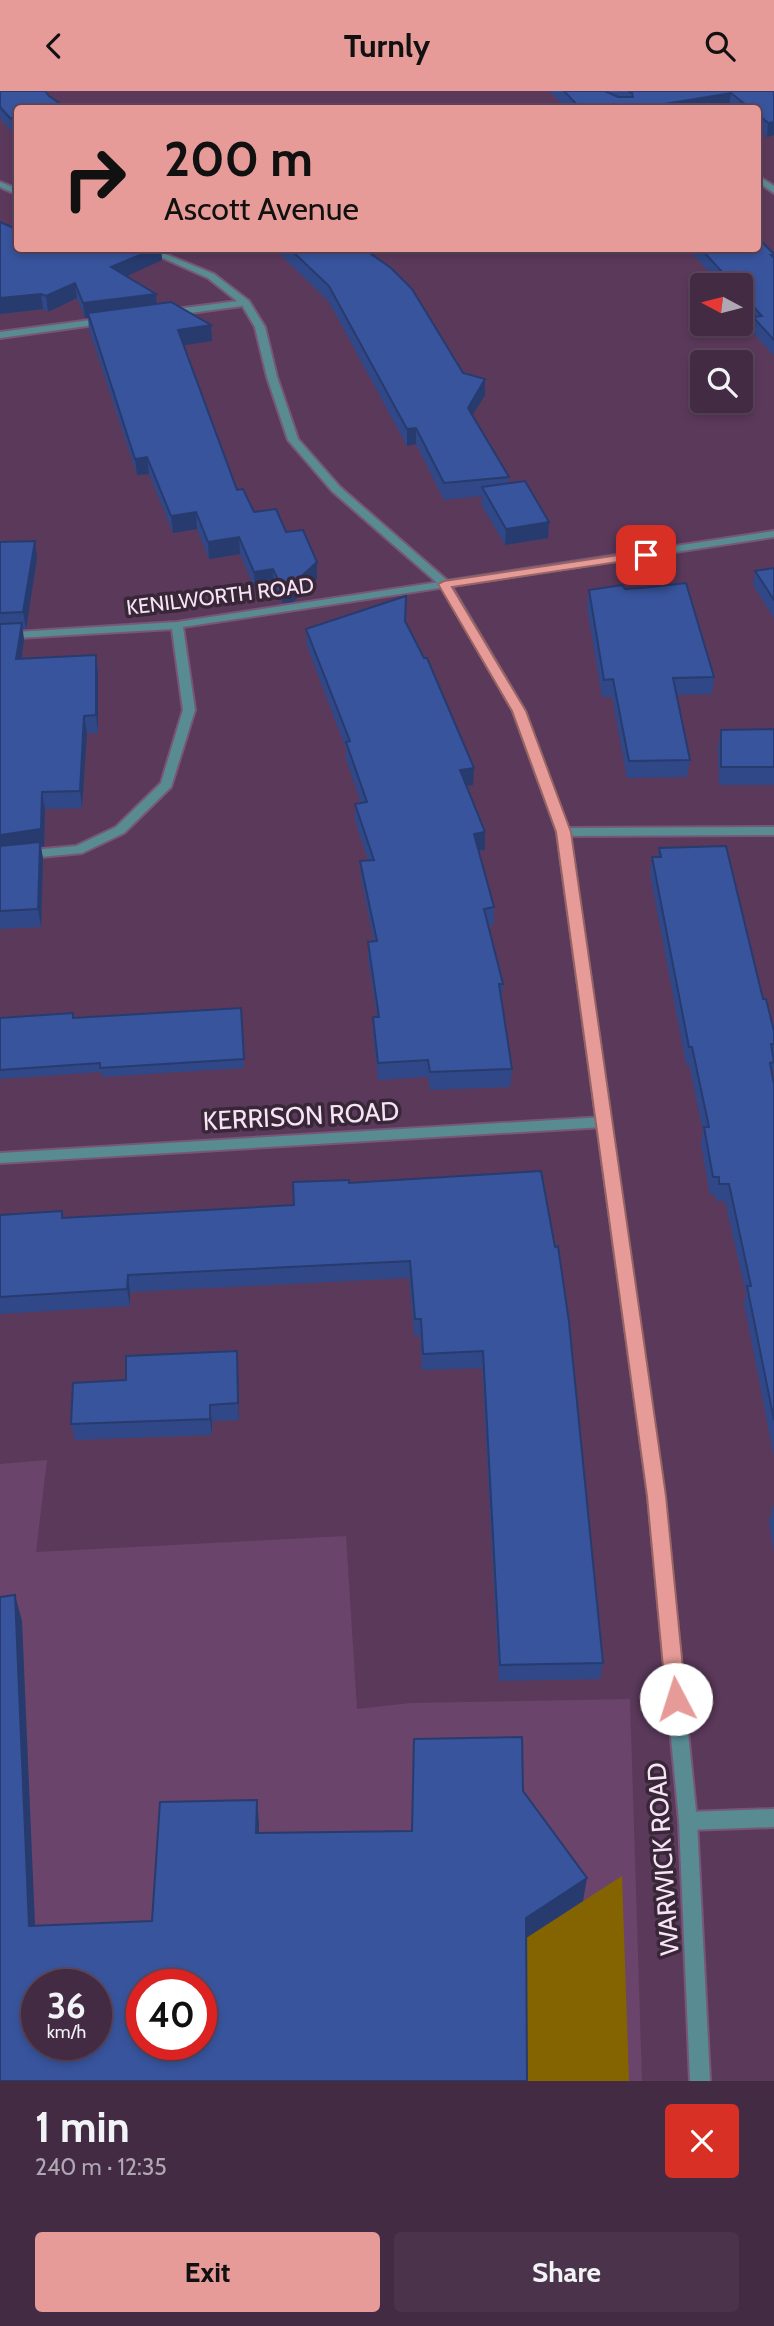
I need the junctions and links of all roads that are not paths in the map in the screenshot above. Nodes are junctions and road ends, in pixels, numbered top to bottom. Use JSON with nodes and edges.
{"nodes":[{"id":1,"x":154,"y":252,"type":"edge"},
{"id":2,"x":246,"y":303,"type":"junction"},
{"id":3,"x":150,"y":316,"type":"edge"},
{"id":4,"x":123,"y":319,"type":"edge"},
{"id":5,"x":0,"y":335,"type":"edge"},
{"id":6,"x":774,"y":534,"type":"edge"},
{"id":7,"x":444,"y":584,"type":"junction"},
{"id":8,"x":177,"y":625,"type":"junction"},
{"id":9,"x":0,"y":636,"type":"edge"},
{"id":10,"x":774,"y":831,"type":"edge"},
{"id":11,"x":564,"y":832,"type":"junction"},
{"id":12,"x":0,"y":857,"type":"edge"},
{"id":13,"x":604,"y":1122,"type":"junction"},
{"id":14,"x":0,"y":1158,"type":"edge"},
{"id":15,"x":774,"y":1818,"type":"edge"},
{"id":16,"x":688,"y":1821,"type":"junction"},
{"id":17,"x":700,"y":2081,"type":"edge"}],
"edges":[{"from":1,"to":2,"type":"street","name":"WARWICK ROAD"},
{"from":2,"to":3,"type":"street"},
{"from":2,"to":7,"type":"street","name":"WARWICK ROAD"},
{"from":4,"to":5,"type":"street"},
{"from":6,"to":7,"type":"street","name":"KENILWORTH ROAD"},
{"from":7,"to":8,"type":"street","name":"KENILWORTH ROAD"},
{"from":7,"to":11,"type":"street","name":"WARWICK ROAD"},
{"from":8,"to":9,"type":"street","name":"KENILWORTH ROAD"},
{"from":8,"to":12,"type":"street"},
{"from":10,"to":11,"type":"street"},
{"from":11,"to":13,"type":"street","name":"WARWICK ROAD"},
{"from":13,"to":14,"type":"street","name":"KERRISON ROAD"},
{"from":13,"to":16,"type":"street","name":"WARWICK ROAD"},
{"from":15,"to":16,"type":"street"},
{"from":16,"to":17,"type":"street","name":"WARWICK ROAD"}]}
